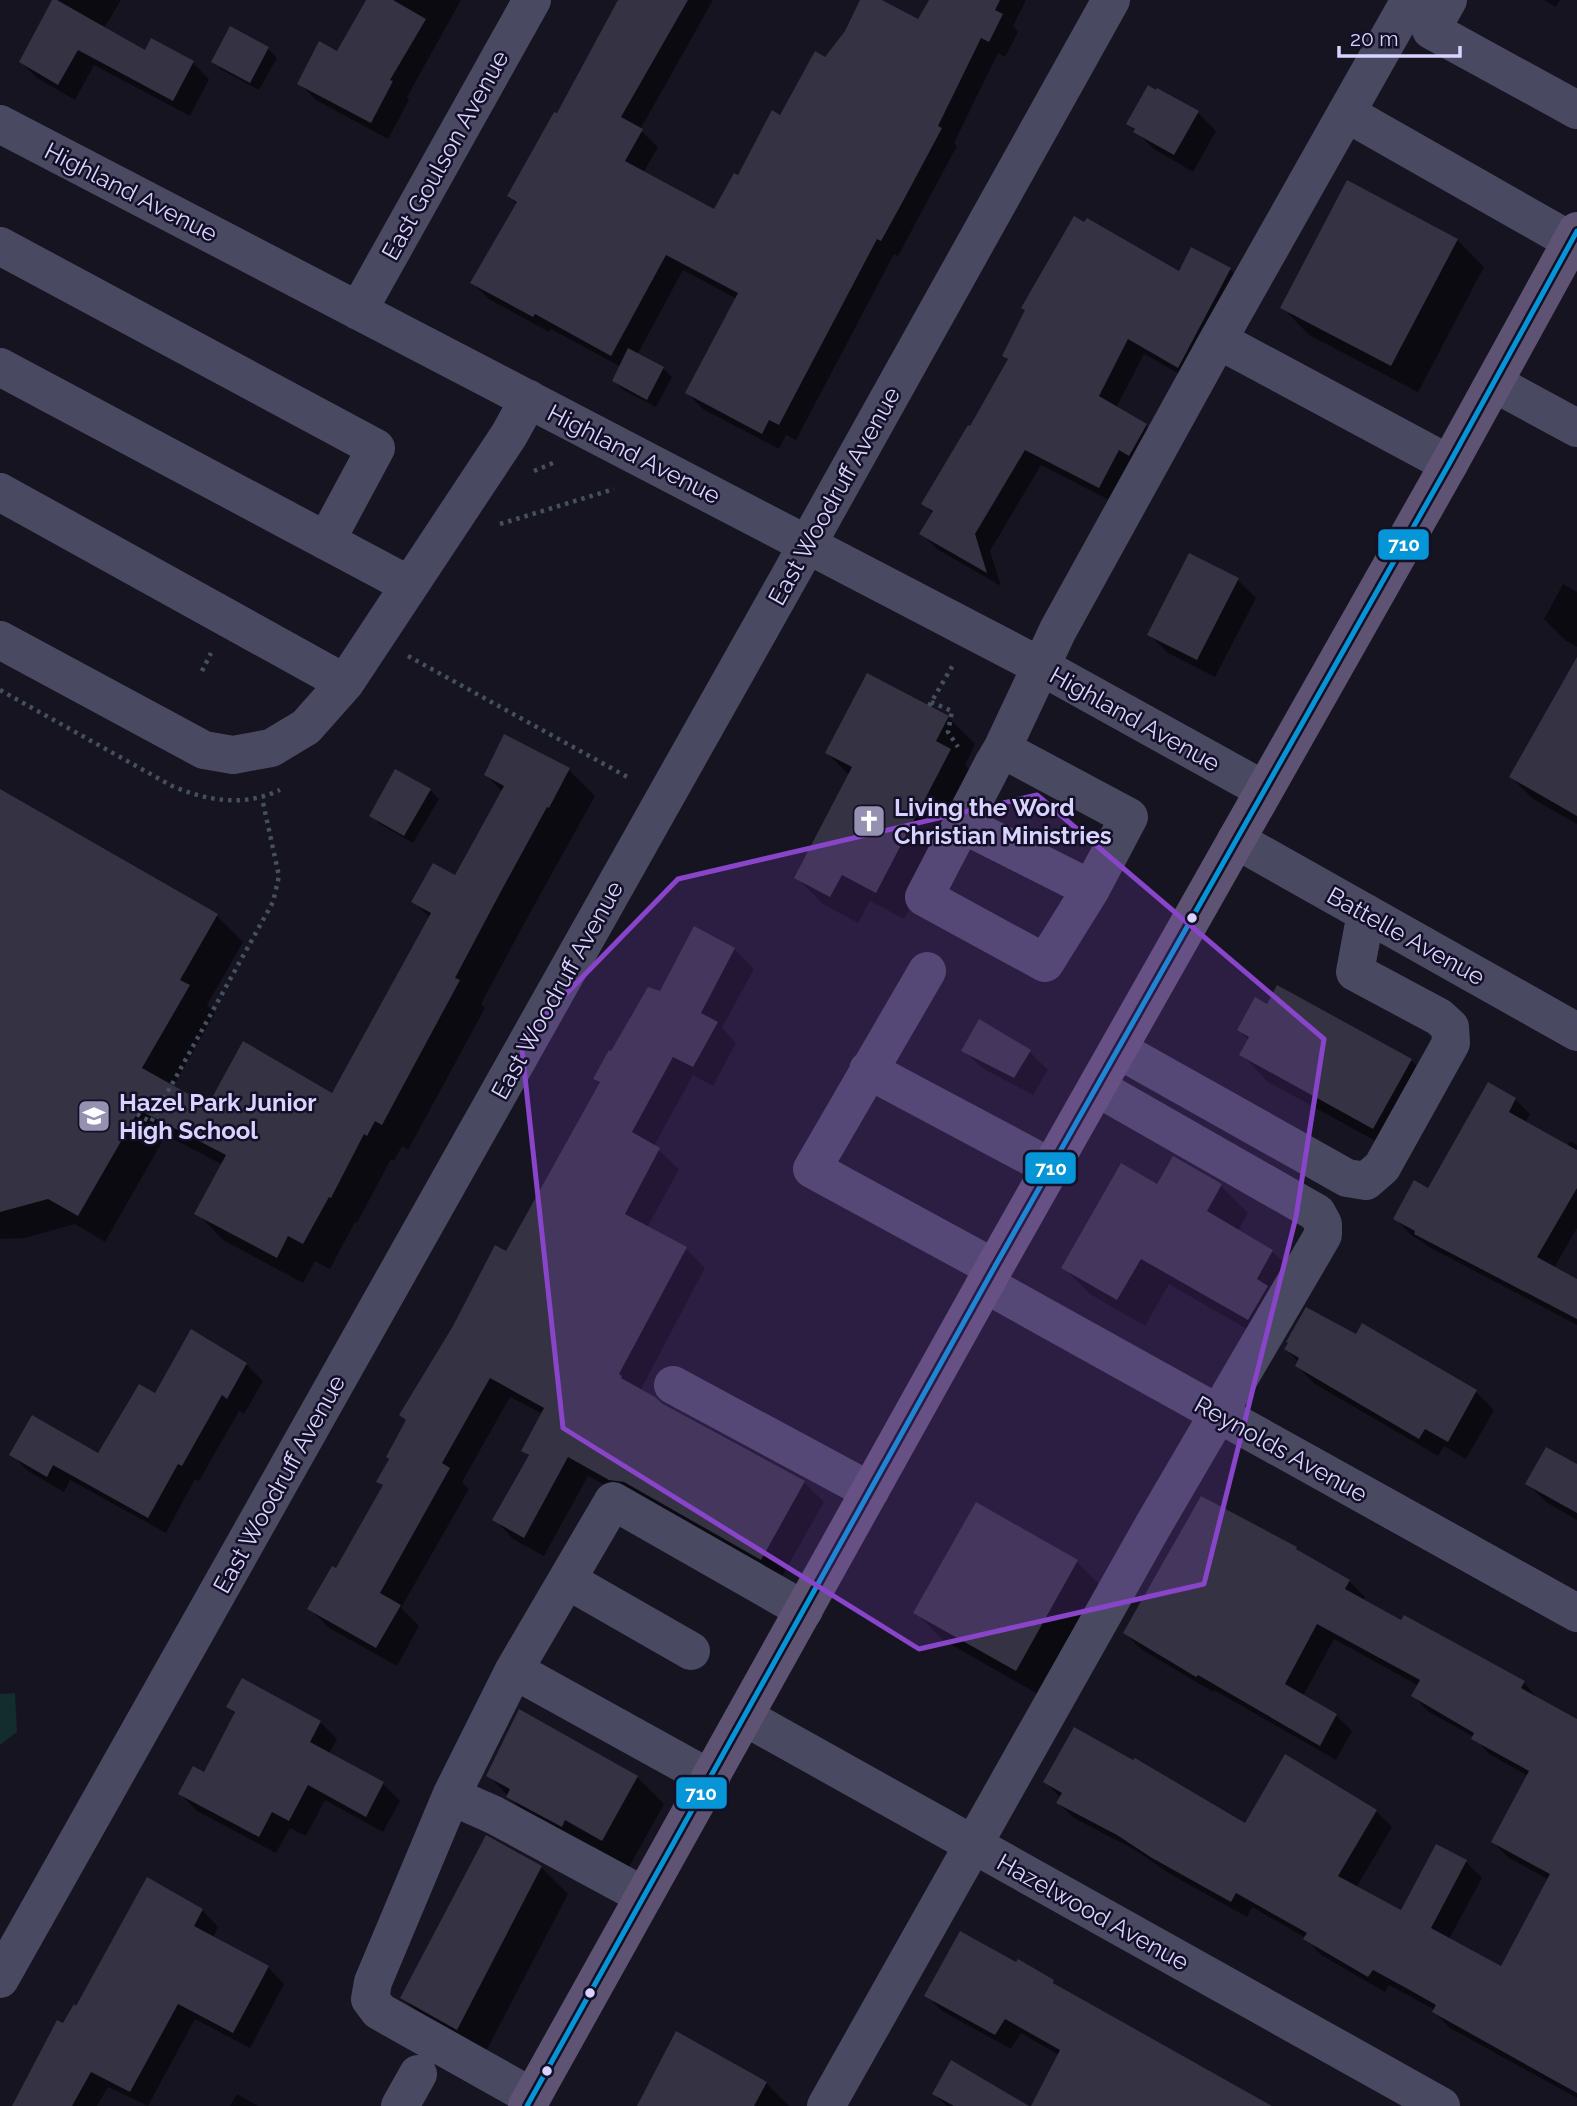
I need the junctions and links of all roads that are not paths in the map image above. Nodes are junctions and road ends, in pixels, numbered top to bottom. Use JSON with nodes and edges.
{"nodes":[{"id":1,"x":533,"y":0,"type":"edge"},
{"id":2,"x":1111,"y":0,"type":"edge"},
{"id":3,"x":1410,"y":0,"type":"edge"},
{"id":4,"x":1448,"y":0,"type":"edge"},
{"id":5,"x":1577,"y":110,"type":"edge"},
{"id":6,"x":1346,"y":113,"type":"junction"},
{"id":7,"x":0,"y":124,"type":"edge"},
{"id":8,"x":1574,"y":236,"type":"edge"},
{"id":9,"x":0,"y":246,"type":"edge"},
{"id":10,"x":358,"y":311,"type":"junction"},
{"id":11,"x":1217,"y":340,"type":"junction"},
{"id":12,"x":0,"y":367,"type":"edge"},
{"id":13,"x":1494,"y":383,"type":"junction"},
{"id":14,"x":529,"y":399,"type":"junction"},
{"id":15,"x":1577,"y":428,"type":"edge"},
{"id":16,"x":1449,"y":464,"type":"junction"},
{"id":17,"x":0,"y":492,"type":"edge"},
{"id":18,"x":326,"y":541,"type":"junction"},
{"id":19,"x":808,"y":544,"type":"junction"},
{"id":20,"x":409,"y":585,"type":"junction"},
{"id":21,"x":0,"y":640,"type":"edge"},
{"id":22,"x":1042,"y":667,"type":"junction"},
{"id":23,"x":345,"y":683,"type":"junction"},
{"id":24,"x":984,"y":751,"type":"junction"},
{"id":25,"x":1264,"y":790,"type":"junction"},
{"id":26,"x":962,"y":824,"type":"junction"},
{"id":27,"x":1236,"y":840,"type":"junction"},
{"id":28,"x":1091,"y":889,"type":"junction"},
{"id":29,"x":1366,"y":912,"type":"junction"},
{"id":30,"x":927,"y":971,"type":"dead end"},
{"id":31,"x":1577,"y":1031,"type":"edge"},
{"id":32,"x":1119,"y":1050,"type":"junction"},
{"id":33,"x":868,"y":1070,"type":"junction"},
{"id":34,"x":1098,"y":1088,"type":"junction"},
{"id":35,"x":1052,"y":1168,"type":"junction"},
{"id":36,"x":990,"y":1276,"type":"junction"},
{"id":37,"x":673,"y":1385,"type":"dead end"},
{"id":38,"x":1218,"y":1414,"type":"junction"},
{"id":39,"x":870,"y":1491,"type":"junction"},
{"id":40,"x":567,"y":1580,"type":"junction"},
{"id":41,"x":804,"y":1610,"type":"junction"},
{"id":42,"x":1577,"y":1614,"type":"edge"},
{"id":43,"x":691,"y":1651,"type":"dead end"},
{"id":44,"x":514,"y":1670,"type":"junction"},
{"id":45,"x":745,"y":1717,"type":"junction"},
{"id":46,"x":711,"y":1779,"type":"junction"},
{"id":47,"x":452,"y":1796,"type":"junction"},
{"id":48,"x":972,"y":1845,"type":"junction"},
{"id":49,"x":644,"y":1896,"type":"junction"},
{"id":50,"x":0,"y":1979,"type":"edge"},
{"id":51,"x":530,"y":2101,"type":"edge"},
{"id":52,"x":826,"y":2106,"type":"edge"},
{"id":53,"x":1441,"y":2106,"type":"edge"}],
"edges":[{"from":1,"to":10,"type":"street","name":"East Goulson Avenue"},
{"from":2,"to":19,"type":"street","name":"East Woodruff Avenue"},
{"from":3,"to":6,"type":"street"},
{"from":4,"to":5,"type":"street"},
{"from":6,"to":8,"type":"street"},
{"from":6,"to":11,"type":"street"},
{"from":7,"to":10,"type":"street","name":"Highland Avenue"},
{"from":8,"to":13,"type":"main road"},
{"from":9,"to":18,"type":"street"},
{"from":10,"to":14,"type":"street","name":"Highland Avenue"},
{"from":11,"to":16,"type":"street"},
{"from":11,"to":22,"type":"street"},
{"from":12,"to":18,"type":"street"},
{"from":13,"to":15,"type":"street"},
{"from":13,"to":16,"type":"main road"},
{"from":14,"to":19,"type":"street","name":"Highland Avenue"},
{"from":14,"to":20,"type":"street"},
{"from":16,"to":25,"type":"main road"},
{"from":17,"to":23,"type":"street"},
{"from":18,"to":20,"type":"street"},
{"from":19,"to":22,"type":"street","name":"Highland Avenue"},
{"from":19,"to":50,"type":"street","name":"East Woodruff Avenue"},
{"from":20,"to":23,"type":"street"},
{"from":21,"to":23,"type":"street"},
{"from":22,"to":24,"type":"street"},
{"from":22,"to":25,"type":"street","name":"Highland Avenue"},
{"from":24,"to":26,"type":"street"},
{"from":24,"to":28,"type":"street"},
{"from":25,"to":27,"type":"main road"},
{"from":26,"to":28,"type":"street"},
{"from":26,"to":28,"type":"street"},
{"from":27,"to":29,"type":"street","name":"Battelle Avenue"},
{"from":27,"to":32,"type":"main road"},
{"from":29,"to":31,"type":"street","name":"Battelle Avenue"},
{"from":29,"to":32,"type":"street"},
{"from":30,"to":33,"type":"street"},
{"from":32,"to":34,"type":"main road"},
{"from":33,"to":35,"type":"street"},
{"from":33,"to":36,"type":"street","name":"Reynolds Avenue"},
{"from":34,"to":35,"type":"main road"},
{"from":34,"to":38,"type":"street"},
{"from":35,"to":36,"type":"main road"},
{"from":36,"to":38,"type":"street","name":"Reynolds Avenue"},
{"from":36,"to":39,"type":"main road"},
{"from":37,"to":39,"type":"street"},
{"from":38,"to":42,"type":"street","name":"Reynolds Avenue"},
{"from":38,"to":48,"type":"street"},
{"from":39,"to":41,"type":"main road"},
{"from":40,"to":41,"type":"street"},
{"from":40,"to":43,"type":"street"},
{"from":40,"to":44,"type":"street"},
{"from":41,"to":45,"type":"main road"},
{"from":44,"to":46,"type":"street"},
{"from":44,"to":47,"type":"street"},
{"from":45,"to":46,"type":"main road"},
{"from":45,"to":48,"type":"street","name":"Hazelwood Avenue"},
{"from":46,"to":49,"type":"main road"},
{"from":47,"to":49,"type":"street"},
{"from":47,"to":51,"type":"street"},
{"from":48,"to":52,"type":"street"},
{"from":48,"to":53,"type":"street","name":"Hazelwood Avenue"},
{"from":49,"to":51,"type":"main road"}]}
